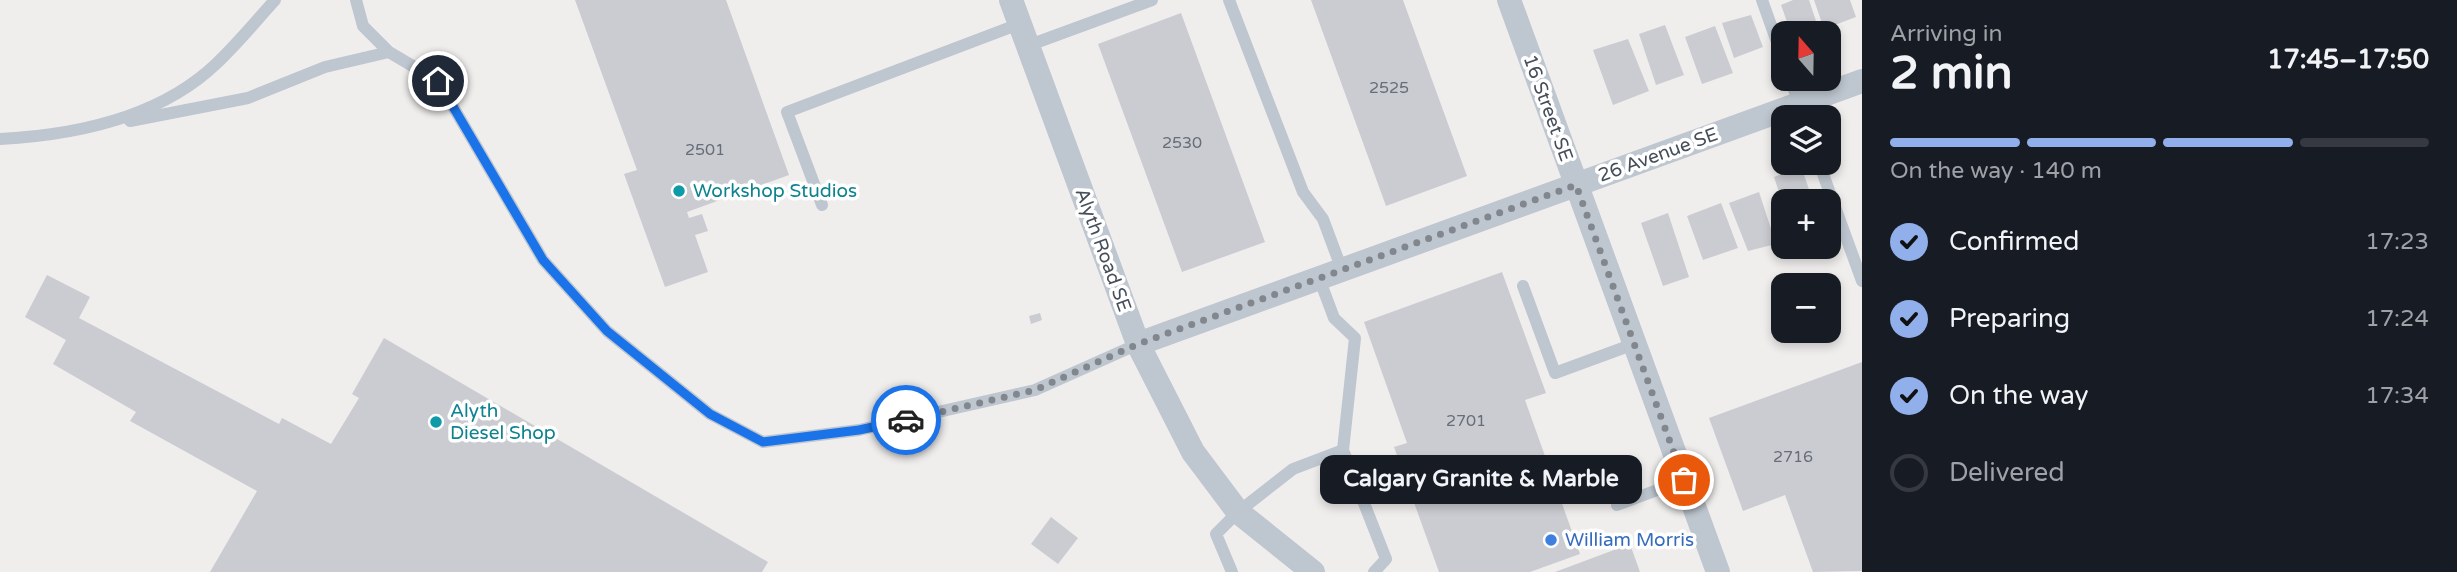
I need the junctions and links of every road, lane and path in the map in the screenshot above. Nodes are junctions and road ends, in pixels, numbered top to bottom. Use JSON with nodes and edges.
{"nodes":[{"id":1,"x":275,"y":0,"type":"edge"},
{"id":2,"x":356,"y":0,"type":"edge"},
{"id":3,"x":1152,"y":0,"type":"edge"},
{"id":4,"x":1229,"y":0,"type":"edge"},
{"id":5,"x":1509,"y":0,"type":"edge"},
{"id":6,"x":1762,"y":0,"type":"edge"},
{"id":7,"x":1018,"y":15,"type":"edge"},
{"id":8,"x":1771,"y":25,"type":"edge"},
{"id":9,"x":389,"y":52,"type":"junction"},
{"id":10,"x":1862,"y":81,"type":"edge"},
{"id":11,"x":1812,"y":105,"type":"edge"},
{"id":12,"x":1771,"y":120,"type":"edge"},
{"id":13,"x":99,"y":127,"type":"junction"},
{"id":14,"x":0,"y":139,"type":"edge"},
{"id":15,"x":1823,"y":175,"type":"edge"},
{"id":16,"x":1576,"y":185,"type":"junction"},
{"id":17,"x":821,"y":205,"type":"dead end"},
{"id":18,"x":1331,"y":274,"type":"junction"},
{"id":19,"x":1862,"y":281,"type":"edge"},
{"id":20,"x":1523,"y":286,"type":"dead end"},
{"id":21,"x":1138,"y":344,"type":"junction"},
{"id":22,"x":1634,"y":344,"type":"junction"},
{"id":23,"x":1343,"y":450,"type":"junction"},
{"id":24,"x":1684,"y":480,"type":"junction"},
{"id":25,"x":1617,"y":505,"type":"dead end"},
{"id":26,"x":1238,"y":512,"type":"junction"},
{"id":27,"x":1232,"y":572,"type":"edge"},
{"id":28,"x":1313,"y":572,"type":"edge"},
{"id":29,"x":1374,"y":572,"type":"edge"},
{"id":30,"x":1718,"y":572,"type":"edge"}],
"edges":[{"from":1,"to":13,"type":"lane"},
{"from":2,"to":9,"type":"lane"},
{"from":3,"to":7,"type":"lane"},
{"from":4,"to":18,"type":"lane"},
{"from":5,"to":16,"type":"street","name":"16 Street SE"},
{"from":6,"to":8,"type":"lane"},
{"from":7,"to":17,"type":"lane"},
{"from":7,"to":21,"type":"street","name":"Alyth Road SE"},
{"from":9,"to":13,"type":"lane"},
{"from":9,"to":21,"type":"lane"},
{"from":10,"to":11,"type":"street","name":"26 Avenue SE"},
{"from":12,"to":16,"type":"street","name":"26 Avenue SE"},
{"from":13,"to":14,"type":"lane"},
{"from":15,"to":19,"type":"lane"},
{"from":16,"to":18,"type":"street","name":"26 Avenue SE"},
{"from":16,"to":22,"type":"street","name":"16 Street SE"},
{"from":18,"to":21,"type":"street","name":"26 Avenue SE"},
{"from":18,"to":23,"type":"lane"},
{"from":20,"to":22,"type":"lane"},
{"from":21,"to":26,"type":"street","name":"Alyth Road SE"},
{"from":22,"to":24,"type":"street","name":"16 Street SE"},
{"from":23,"to":26,"type":"lane"},
{"from":23,"to":29,"type":"lane"},
{"from":24,"to":25,"type":"lane"},
{"from":24,"to":30,"type":"street","name":"16 Street SE"},
{"from":26,"to":27,"type":"lane"},
{"from":26,"to":28,"type":"street","name":"Alyth Road SE"}]}
